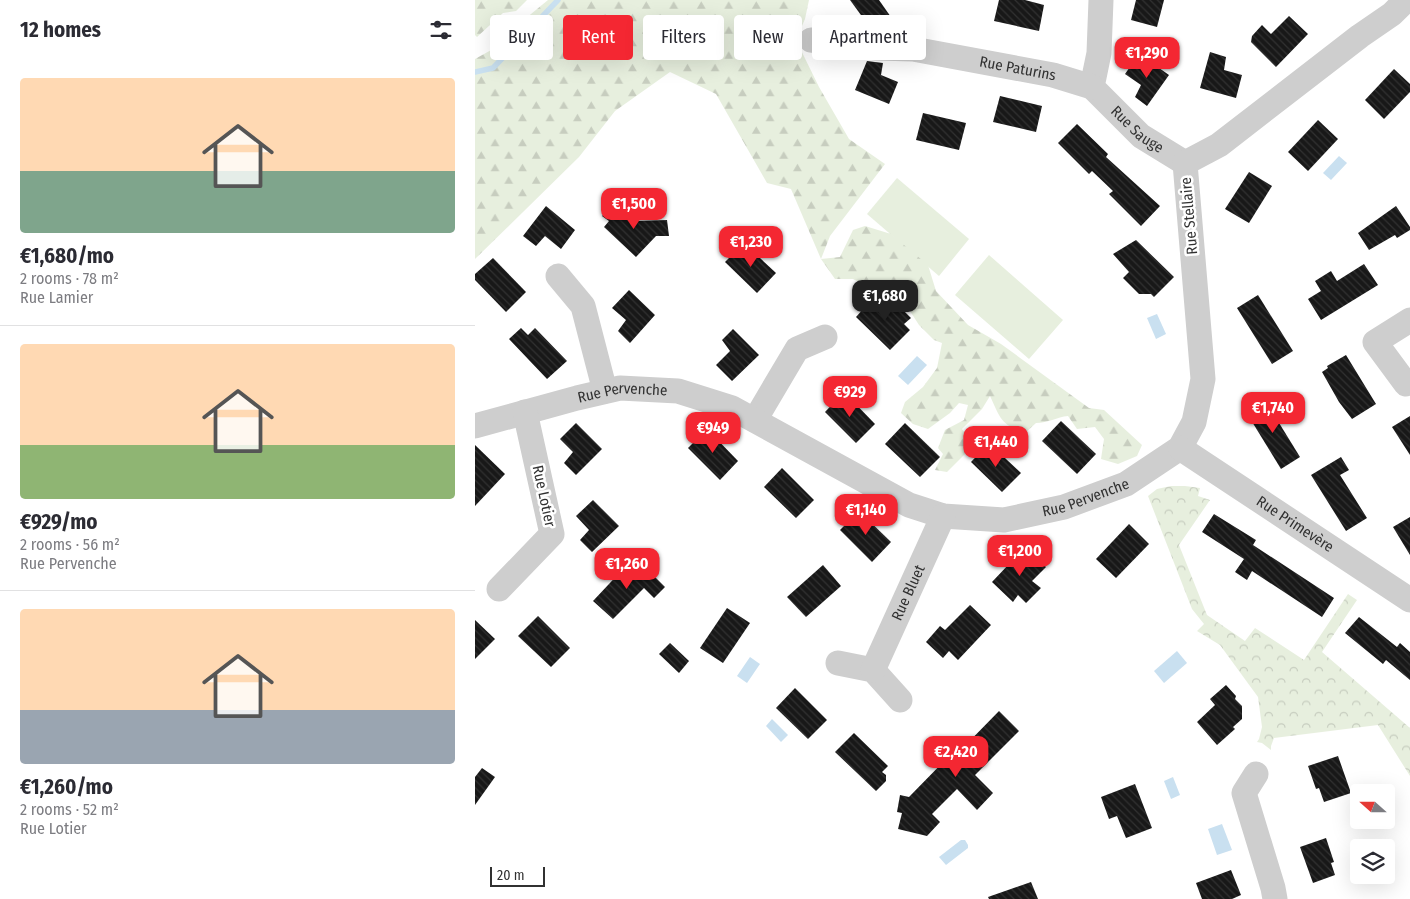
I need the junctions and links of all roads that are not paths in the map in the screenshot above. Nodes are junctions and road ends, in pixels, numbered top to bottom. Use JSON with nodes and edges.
{"nodes":[{"id":1,"x":1101,"y":0,"type":"edge"},
{"id":2,"x":1402,"y":6,"type":"edge"},
{"id":3,"x":811,"y":40,"type":"dead end"},
{"id":4,"x":1092,"y":87,"type":"junction"},
{"id":5,"x":1185,"y":164,"type":"junction"},
{"id":6,"x":558,"y":276,"type":"dead end"},
{"id":7,"x":1410,"y":320,"type":"edge"},
{"id":8,"x":825,"y":337,"type":"dead end"},
{"id":9,"x":1410,"y":382,"type":"edge"},
{"id":10,"x":605,"y":391,"type":"junction"},
{"id":11,"x":525,"y":412,"type":"junction"},
{"id":12,"x":755,"y":420,"type":"junction"},
{"id":13,"x":475,"y":426,"type":"edge"},
{"id":14,"x":1180,"y":448,"type":"junction"},
{"id":15,"x":943,"y":516,"type":"junction"},
{"id":16,"x":499,"y":589,"type":"dead end"},
{"id":17,"x":1410,"y":600,"type":"edge"},
{"id":18,"x":838,"y":663,"type":"dead end"},
{"id":19,"x":873,"y":670,"type":"junction"},
{"id":20,"x":900,"y":700,"type":"dead end"},
{"id":21,"x":1256,"y":774,"type":"dead end"},
{"id":22,"x":1275,"y":899,"type":"edge"}],
"edges":[{"from":1,"to":4,"type":"street"},
{"from":2,"to":5,"type":"street","name":"Rue Stellaire"},
{"from":3,"to":4,"type":"street","name":"Rue Paturins"},
{"from":4,"to":5,"type":"street","name":"Rue Sauge"},
{"from":5,"to":14,"type":"street","name":"Rue Stellaire"},
{"from":6,"to":10,"type":"street"},
{"from":7,"to":9,"type":"street"},
{"from":8,"to":12,"type":"street"},
{"from":10,"to":11,"type":"street","name":"Rue Pervenche"},
{"from":10,"to":12,"type":"street","name":"Rue Pervenche"},
{"from":11,"to":13,"type":"street","name":"Rue Pervenche"},
{"from":11,"to":16,"type":"street","name":"Rue Lotier"},
{"from":12,"to":15,"type":"street","name":"Rue Pervenche"},
{"from":14,"to":15,"type":"street","name":"Rue Pervenche"},
{"from":14,"to":17,"type":"street","name":"Rue Primevère"},
{"from":15,"to":19,"type":"street","name":"Rue Bluet"},
{"from":18,"to":19,"type":"street"},
{"from":19,"to":20,"type":"street"},
{"from":21,"to":22,"type":"street"}]}
